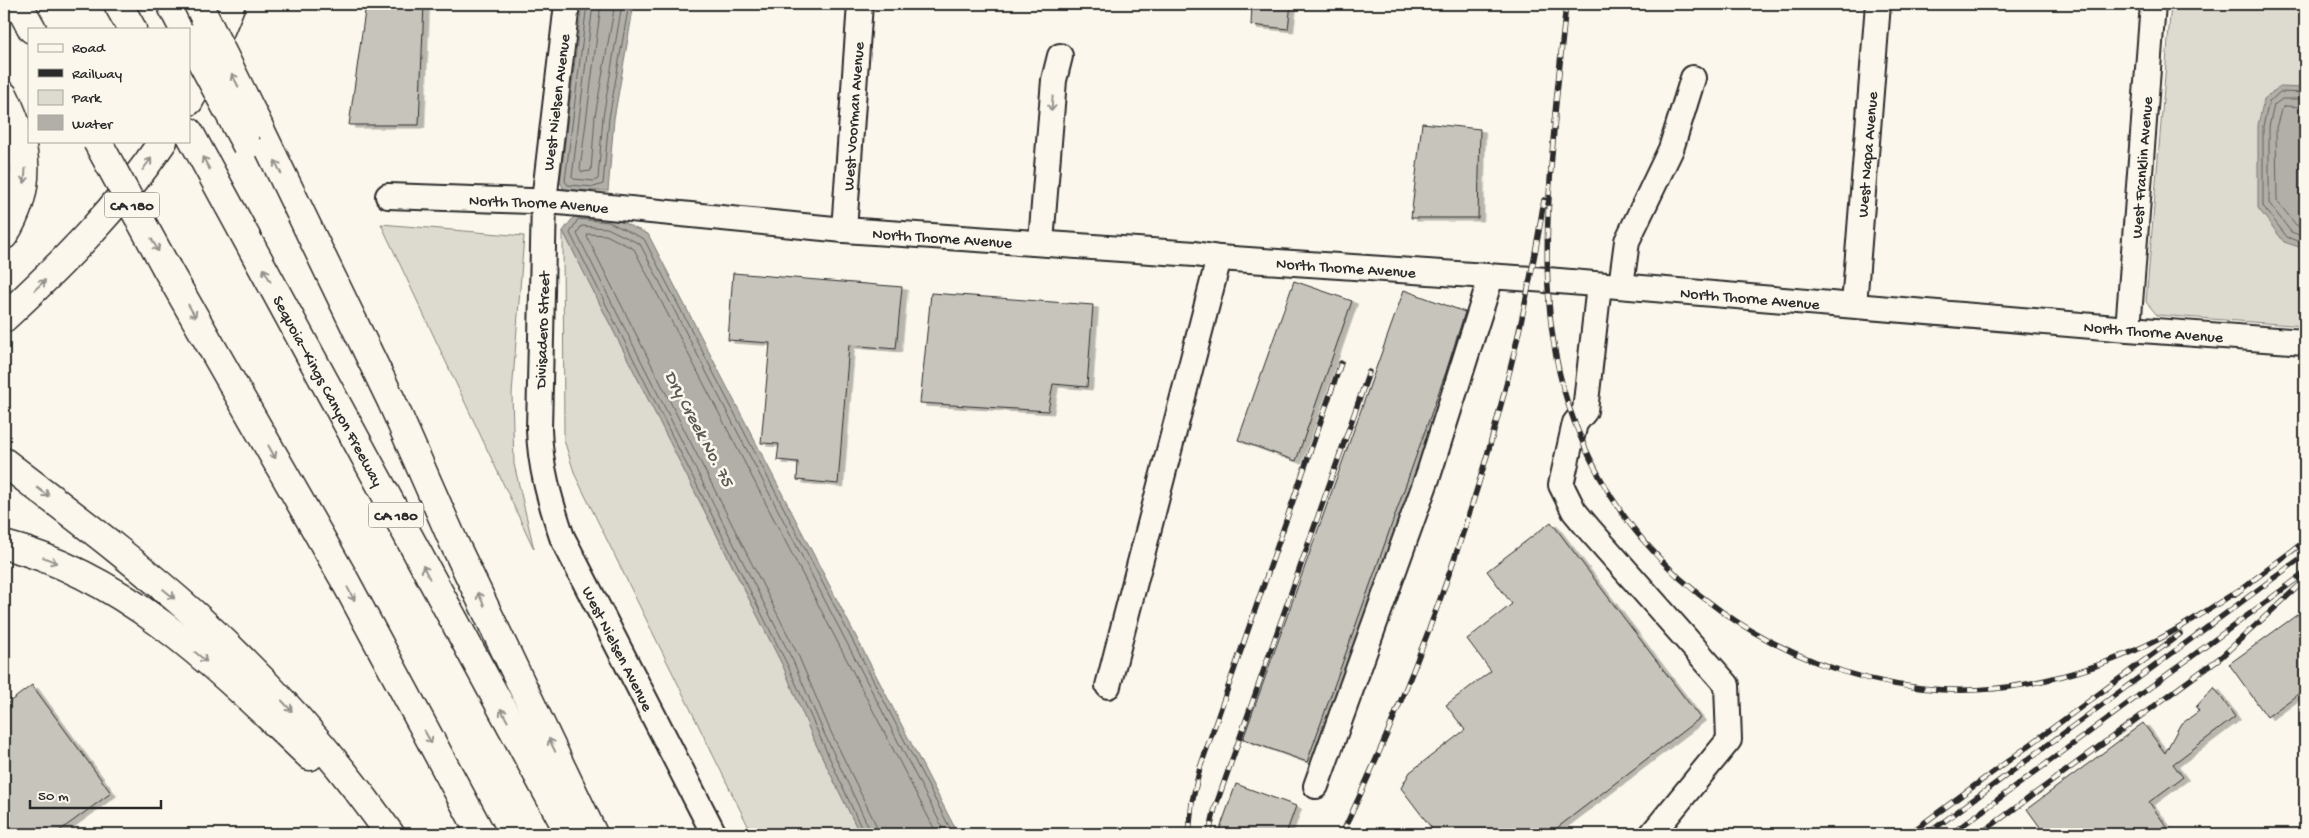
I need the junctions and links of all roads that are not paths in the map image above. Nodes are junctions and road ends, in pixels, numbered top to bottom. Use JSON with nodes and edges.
{"nodes":[{"id":1,"x":18,"y":4,"type":"edge"},
{"id":2,"x":118,"y":4,"type":"edge"},
{"id":3,"x":171,"y":4,"type":"edge"},
{"id":4,"x":198,"y":4,"type":"edge"},
{"id":5,"x":231,"y":4,"type":"edge"},
{"id":6,"x":567,"y":4,"type":"edge"},
{"id":7,"x":860,"y":4,"type":"edge"},
{"id":8,"x":1878,"y":4,"type":"edge"},
{"id":9,"x":2153,"y":4,"type":"edge"},
{"id":10,"x":31,"y":28,"type":"edge"},
{"id":11,"x":131,"y":28,"type":"edge"},
{"id":12,"x":183,"y":28,"type":"edge"},
{"id":13,"x":190,"y":40,"type":"edge"},
{"id":14,"x":1060,"y":56,"type":"dead end"},
{"id":15,"x":1693,"y":78,"type":"dead end"},
{"id":16,"x":4,"y":96,"type":"edge"},
{"id":17,"x":190,"y":98,"type":"edge"},
{"id":18,"x":190,"y":134,"type":"edge"},
{"id":19,"x":252,"y":135,"type":"junction"},
{"id":20,"x":98,"y":142,"type":"edge"},
{"id":21,"x":162,"y":142,"type":"edge"},
{"id":22,"x":388,"y":196,"type":"dead end"},
{"id":23,"x":552,"y":202,"type":"junction"},
{"id":24,"x":844,"y":230,"type":"junction"},
{"id":25,"x":4,"y":235,"type":"edge"},
{"id":26,"x":1041,"y":242,"type":"junction"},
{"id":27,"x":1218,"y":258,"type":"junction"},
{"id":28,"x":1491,"y":276,"type":"junction"},
{"id":29,"x":1610,"y":285,"type":"junction"},
{"id":30,"x":1854,"y":305,"type":"junction"},
{"id":31,"x":4,"y":318,"type":"edge"},
{"id":32,"x":2128,"y":329,"type":"junction"},
{"id":33,"x":2305,"y":342,"type":"edge"},
{"id":34,"x":540,"y":458,"type":"joint"},
{"id":35,"x":4,"y":462,"type":"edge"},
{"id":36,"x":4,"y":546,"type":"edge"},
{"id":37,"x":1108,"y":686,"type":"dead end"},
{"id":38,"x":1316,"y":786,"type":"dead end"},
{"id":39,"x":388,"y":834,"type":"edge"},
{"id":40,"x":481,"y":834,"type":"edge"},
{"id":41,"x":570,"y":834,"type":"edge"},
{"id":42,"x":593,"y":834,"type":"edge"},
{"id":43,"x":714,"y":834,"type":"edge"},
{"id":44,"x":1652,"y":834,"type":"edge"}],
"edges":[{"from":1,"to":10,"type":"highway"},
{"from":2,"to":11,"type":"highway"},
{"from":3,"to":12,"type":"highway"},
{"from":19,"to":4,"type":"highway","one_way":true,"bridge":true},
{"from":5,"to":17,"type":"highway"},
{"from":6,"to":23,"type":"street","name":"West Nielsen Avenue"},
{"from":7,"to":24,"type":"street","name":"West Voorman Avenue"},
{"from":8,"to":30,"type":"street","name":"West Napa Avenue"},
{"from":9,"to":32,"type":"street","name":"West Franklin Avenue"},
{"from":13,"to":19,"type":"highway","bridge":true},
{"from":14,"to":26,"type":"street","one_way":true},
{"from":15,"to":29,"type":"street"},
{"from":16,"to":25,"type":"highway","one_way":true},
{"from":41,"to":18,"type":"highway","name":"Sequoia–Kings Canyon Freeway","number":"CA 180","one_way":true},
{"from":42,"to":19,"type":"highway","one_way":true},
{"from":20,"to":40,"type":"highway","number":"CA 180","one_way":true,"bridge":true},
{"from":31,"to":21,"type":"highway","one_way":true},
{"from":22,"to":23,"type":"street","name":"North Thorne Avenue"},
{"from":23,"to":24,"type":"street","name":"North Thorne Avenue"},
{"from":23,"to":34,"type":"street","name":"Divisadero Street"},
{"from":24,"to":26,"type":"street","name":"North Thorne Avenue"},
{"from":26,"to":27,"type":"street","name":"North Thorne Avenue"},
{"from":27,"to":28,"type":"street","name":"North Thorne Avenue"},
{"from":27,"to":37,"type":"street"},
{"from":28,"to":29,"type":"street","name":"North Thorne Avenue"},
{"from":28,"to":38,"type":"street"},
{"from":29,"to":30,"type":"street","name":"North Thorne Avenue"},
{"from":29,"to":44,"type":"street"},
{"from":30,"to":32,"type":"street","name":"North Thorne Avenue"},
{"from":32,"to":33,"type":"street","name":"North Thorne Avenue"},
{"from":34,"to":43,"type":"street","name":"West Nielsen Avenue"},
{"from":35,"to":39,"type":"highway","one_way":true},
{"from":36,"to":39,"type":"highway","one_way":true}]}
